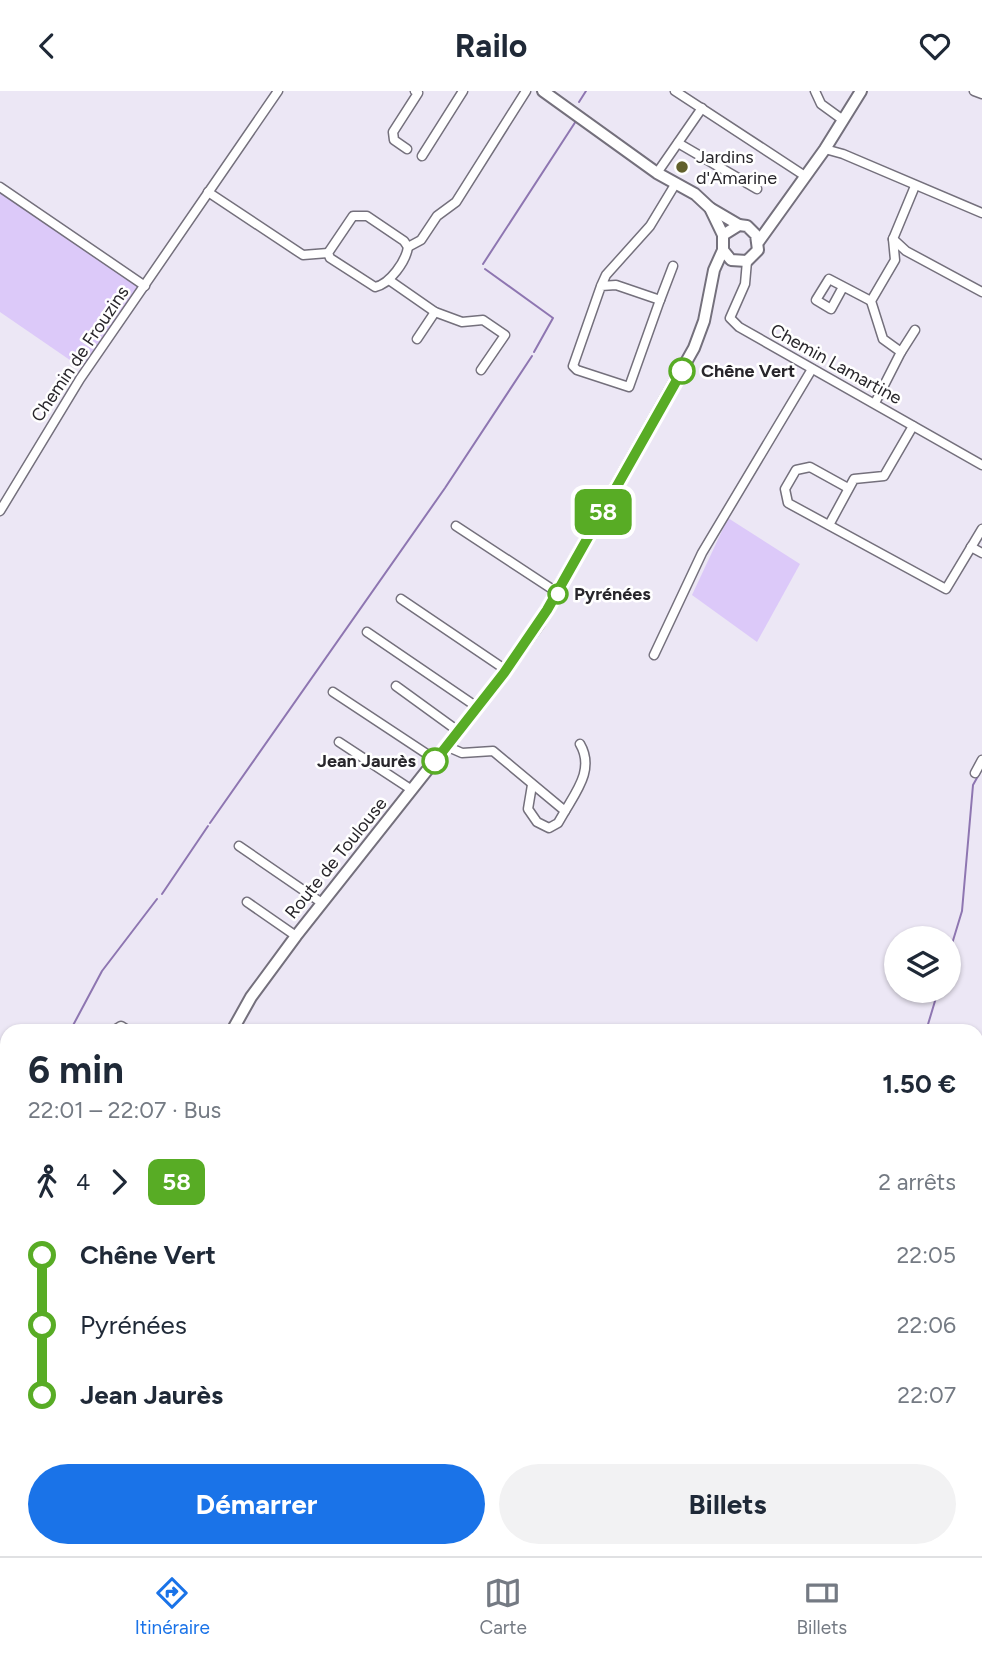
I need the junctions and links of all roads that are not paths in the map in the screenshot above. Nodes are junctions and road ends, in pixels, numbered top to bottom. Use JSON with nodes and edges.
{"nodes":[{"id":1,"x":278,"y":91,"type":"edge"},
{"id":2,"x":415,"y":91,"type":"edge"},
{"id":3,"x":463,"y":91,"type":"edge"},
{"id":4,"x":526,"y":91,"type":"edge"},
{"id":5,"x":543,"y":91,"type":"edge"},
{"id":6,"x":675,"y":91,"type":"edge"},
{"id":7,"x":816,"y":91,"type":"edge"},
{"id":8,"x":861,"y":91,"type":"edge"},
{"id":9,"x":974,"y":91,"type":"edge"},
{"id":10,"x":982,"y":94,"type":"edge"},
{"id":11,"x":702,"y":108,"type":"junction"},
{"id":12,"x":843,"y":120,"type":"junction"},
{"id":13,"x":833,"y":137,"type":"junction"},
{"id":14,"x":678,"y":143,"type":"junction"},
{"id":15,"x":407,"y":149,"type":"dead end"},
{"id":16,"x":825,"y":149,"type":"junction"},
{"id":17,"x":843,"y":154,"type":"junction"},
{"id":18,"x":422,"y":156,"type":"dead end"},
{"id":19,"x":657,"y":173,"type":"junction"},
{"id":20,"x":805,"y":176,"type":"junction"},
{"id":21,"x":676,"y":183,"type":"junction"},
{"id":22,"x":915,"y":186,"type":"junction"},
{"id":23,"x":0,"y":187,"type":"edge"},
{"id":24,"x":757,"y":189,"type":"dead end"},
{"id":25,"x":208,"y":192,"type":"junction"},
{"id":26,"x":710,"y":208,"type":"junction"},
{"id":27,"x":982,"y":213,"type":"edge"},
{"id":28,"x":775,"y":218,"type":"junction"},
{"id":29,"x":739,"y":225,"type":"junction"},
{"id":30,"x":752,"y":229,"type":"junction"},
{"id":31,"x":723,"y":235,"type":"junction"},
{"id":32,"x":893,"y":239,"type":"junction"},
{"id":33,"x":758,"y":241,"type":"junction"},
{"id":34,"x":408,"y":247,"type":"junction"},
{"id":35,"x":723,"y":250,"type":"junction"},
{"id":36,"x":328,"y":253,"type":"junction"},
{"id":37,"x":731,"y":260,"type":"junction"},
{"id":38,"x":747,"y":261,"type":"junction"},
{"id":39,"x":673,"y":266,"type":"dead end"},
{"id":40,"x":611,"y":268,"type":"junction"},
{"id":41,"x":715,"y":274,"type":"junction"},
{"id":42,"x":389,"y":280,"type":"junction"},
{"id":43,"x":617,"y":285,"type":"junction"},
{"id":44,"x":145,"y":286,"type":"junction"},
{"id":45,"x":601,"y":286,"type":"junction"},
{"id":46,"x":843,"y":287,"type":"dead end"},
{"id":47,"x":982,"y":292,"type":"edge"},
{"id":48,"x":660,"y":300,"type":"junction"},
{"id":49,"x":872,"y":302,"type":"junction"},
{"id":50,"x":435,"y":312,"type":"junction"},
{"id":51,"x":915,"y":330,"type":"dead end"},
{"id":52,"x":417,"y":339,"type":"dead end"},
{"id":53,"x":901,"y":352,"type":"junction"},
{"id":54,"x":812,"y":369,"type":"junction"},
{"id":55,"x":481,"y":370,"type":"dead end"},
{"id":56,"x":875,"y":403,"type":"junction"},
{"id":57,"x":912,"y":426,"type":"junction"},
{"id":58,"x":982,"y":465,"type":"edge"},
{"id":59,"x":848,"y":488,"type":"junction"},
{"id":60,"x":0,"y":511,"type":"edge"},
{"id":61,"x":829,"y":525,"type":"junction"},
{"id":62,"x":456,"y":526,"type":"dead end"},
{"id":63,"x":982,"y":529,"type":"edge"},
{"id":64,"x":971,"y":547,"type":"junction"},
{"id":65,"x":982,"y":553,"type":"edge"},
{"id":66,"x":558,"y":593,"type":"junction"},
{"id":67,"x":401,"y":599,"type":"dead end"},
{"id":68,"x":367,"y":632,"type":"dead end"},
{"id":69,"x":654,"y":655,"type":"dead end"},
{"id":70,"x":506,"y":670,"type":"junction"},
{"id":71,"x":396,"y":686,"type":"dead end"},
{"id":72,"x":333,"y":692,"type":"dead end"},
{"id":73,"x":477,"y":707,"type":"junction"},
{"id":74,"x":458,"y":731,"type":"junction"},
{"id":75,"x":339,"y":742,"type":"dead end"},
{"id":76,"x":580,"y":744,"type":"dead end"},
{"id":77,"x":446,"y":746,"type":"junction"},
{"id":78,"x":982,"y":759,"type":"edge"},
{"id":79,"x":436,"y":760,"type":"junction"},
{"id":80,"x":975,"y":773,"type":"dead end"},
{"id":81,"x":532,"y":785,"type":"junction"},
{"id":82,"x":412,"y":790,"type":"junction"},
{"id":83,"x":565,"y":811,"type":"junction"},
{"id":84,"x":239,"y":846,"type":"dead end"},
{"id":85,"x":247,"y":902,"type":"dead end"},
{"id":86,"x":322,"y":903,"type":"junction"},
{"id":87,"x":296,"y":936,"type":"junction"},
{"id":88,"x":236,"y":1024,"type":"edge"}],
"edges":[{"from":1,"to":25,"type":"street","name":"Chemin de Frouzins"},
{"from":2,"to":15,"type":"street"},
{"from":3,"to":18,"type":"street"},
{"from":4,"to":34,"type":"street"},
{"from":5,"to":19,"type":"main road"},
{"from":6,"to":11,"type":"street"},
{"from":7,"to":12,"type":"street"},
{"from":8,"to":12,"type":"main road"},
{"from":9,"to":10,"type":"street"},
{"from":11,"to":14,"type":"street"},
{"from":11,"to":20,"type":"street"},
{"from":12,"to":13,"type":"main road"},
{"from":13,"to":16,"type":"main road"},
{"from":13,"to":17,"type":"street"},
{"from":14,"to":19,"type":"street"},
{"from":14,"to":24,"type":"street"},
{"from":16,"to":17,"type":"street"},
{"from":16,"to":20,"type":"main road"},
{"from":17,"to":22,"type":"street"},
{"from":19,"to":21,"type":"main road"},
{"from":20,"to":28,"type":"main road"},
{"from":21,"to":26,"type":"main road"},
{"from":21,"to":40,"type":"street"},
{"from":22,"to":27,"type":"street"},
{"from":22,"to":32,"type":"street"},
{"from":23,"to":44,"type":"street"},
{"from":25,"to":36,"type":"street"},
{"from":25,"to":44,"type":"street","name":"Chemin de Frouzins"},
{"from":26,"to":29,"type":"main road"},
{"from":26,"to":31,"type":"main road"},
{"from":28,"to":30,"type":"main road"},
{"from":28,"to":33,"type":"main road"},
{"from":29,"to":30,"type":"main road"},
{"from":29,"to":31,"type":"main road"},
{"from":30,"to":33,"type":"main road"},
{"from":31,"to":35,"type":"main road"},
{"from":32,"to":47,"type":"street"},
{"from":32,"to":49,"type":"street"},
{"from":33,"to":38,"type":"main road"},
{"from":34,"to":36,"type":"street"},
{"from":34,"to":42,"type":"street"},
{"from":35,"to":37,"type":"main road"},
{"from":35,"to":41,"type":"main road","name":"Route de Toulouse"},
{"from":36,"to":42,"type":"street"},
{"from":37,"to":38,"type":"main road"},
{"from":37,"to":41,"type":"main road"},
{"from":38,"to":54,"type":"street","name":"Chemin Lamartine"},
{"from":39,"to":48,"type":"street"},
{"from":40,"to":43,"type":"street"},
{"from":40,"to":45,"type":"street"},
{"from":41,"to":66,"type":"main road","name":"Route de Toulouse"},
{"from":42,"to":50,"type":"street"},
{"from":43,"to":45,"type":"street"},
{"from":43,"to":48,"type":"street"},
{"from":44,"to":60,"type":"street","name":"Chemin de Frouzins"},
{"from":45,"to":48,"type":"street"},
{"from":46,"to":49,"type":"street"},
{"from":49,"to":53,"type":"street"},
{"from":50,"to":52,"type":"street"},
{"from":50,"to":55,"type":"street"},
{"from":51,"to":53,"type":"street"},
{"from":53,"to":56,"type":"street"},
{"from":54,"to":56,"type":"street","name":"Chemin Lamartine"},
{"from":54,"to":69,"type":"street"},
{"from":56,"to":57,"type":"street","name":"Chemin Lamartine"},
{"from":57,"to":58,"type":"street","name":"Chemin Lamartine"},
{"from":57,"to":59,"type":"street"},
{"from":59,"to":61,"type":"street"},
{"from":59,"to":61,"type":"street"},
{"from":61,"to":64,"type":"street"},
{"from":62,"to":66,"type":"street"},
{"from":63,"to":64,"type":"street"},
{"from":64,"to":65,"type":"street"},
{"from":66,"to":70,"type":"main road","name":"Route de Toulouse"},
{"from":67,"to":70,"type":"street"},
{"from":68,"to":73,"type":"street"},
{"from":70,"to":73,"type":"main road","name":"Route de Toulouse"},
{"from":71,"to":74,"type":"street"},
{"from":72,"to":79,"type":"street"},
{"from":73,"to":74,"type":"main road","name":"Route de Toulouse"},
{"from":74,"to":77,"type":"main road","name":"Route de Toulouse"},
{"from":75,"to":82,"type":"street"},
{"from":76,"to":83,"type":"street"},
{"from":77,"to":79,"type":"main road","name":"Route de Toulouse"},
{"from":77,"to":81,"type":"street"},
{"from":78,"to":80,"type":"street"},
{"from":79,"to":82,"type":"main road","name":"Route de Toulouse"},
{"from":81,"to":83,"type":"street"},
{"from":81,"to":83,"type":"street"},
{"from":82,"to":86,"type":"main road","name":"Route de Toulouse"},
{"from":84,"to":86,"type":"street"},
{"from":85,"to":87,"type":"street"},
{"from":86,"to":87,"type":"main road","name":"Route de Toulouse"},
{"from":87,"to":88,"type":"main road","name":"Route de Toulouse"}]}
